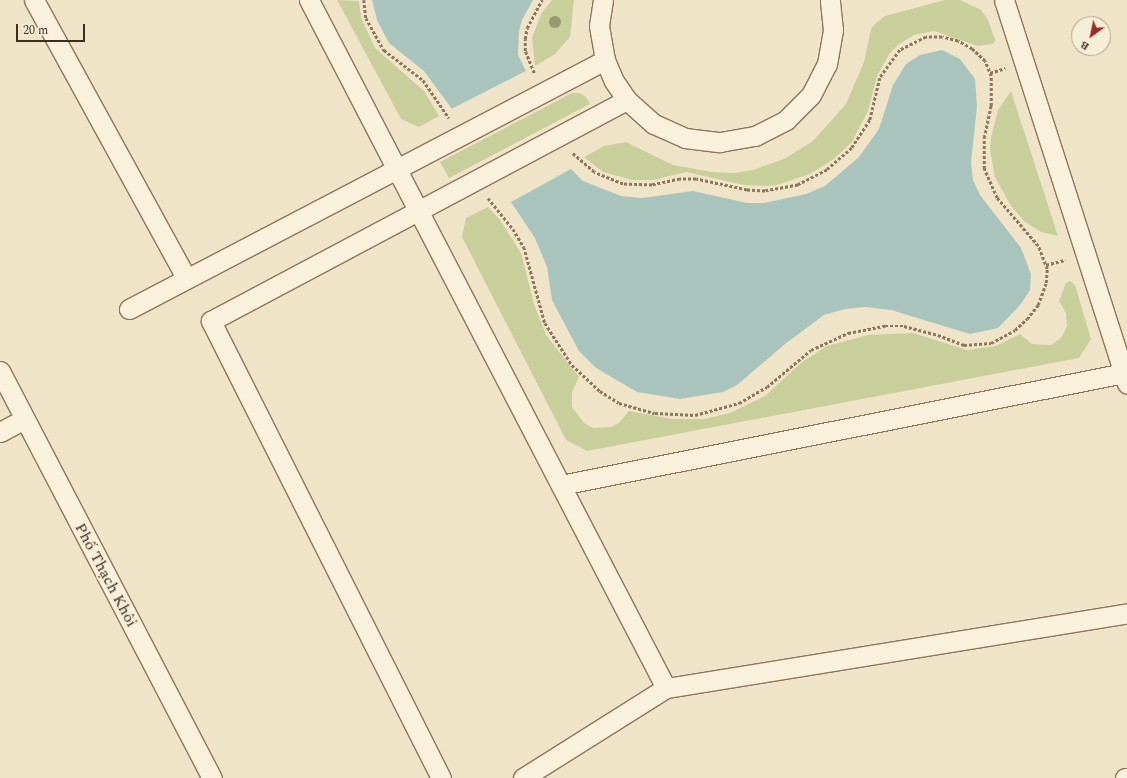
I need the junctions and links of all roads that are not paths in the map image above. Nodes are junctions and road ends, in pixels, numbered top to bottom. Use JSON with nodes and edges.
{"nodes":[{"id":1,"x":34,"y":0,"type":"edge"},
{"id":2,"x":309,"y":0,"type":"edge"},
{"id":3,"x":603,"y":0,"type":"edge"},
{"id":4,"x":830,"y":0,"type":"edge"},
{"id":5,"x":1004,"y":0,"type":"edge"},
{"id":6,"x":605,"y":60,"type":"junction"},
{"id":7,"x":627,"y":100,"type":"junction"},
{"id":8,"x":396,"y":169,"type":"junction"},
{"id":9,"x":419,"y":211,"type":"junction"},
{"id":10,"x":186,"y":278,"type":"junction"},
{"id":11,"x":129,"y":308,"type":"dead end"},
{"id":12,"x":1125,"y":379,"type":"edge"},
{"id":13,"x":2,"y":380,"type":"edge"},
{"id":14,"x":24,"y":419,"type":"junction"},
{"id":15,"x":0,"y":432,"type":"edge"},
{"id":16,"x":561,"y":485,"type":"junction"},
{"id":17,"x":1127,"y":613,"type":"edge"},
{"id":18,"x":666,"y":688,"type":"junction"},
{"id":19,"x":212,"y":778,"type":"edge"},
{"id":20,"x":441,"y":778,"type":"edge"},
{"id":21,"x":523,"y":778,"type":"edge"}],
"edges":[{"from":1,"to":10,"type":"street"},
{"from":2,"to":8,"type":"street"},
{"from":3,"to":6,"type":"street"},
{"from":4,"to":7,"type":"street"},
{"from":5,"to":12,"type":"street"},
{"from":6,"to":7,"type":"street"},
{"from":6,"to":8,"type":"street"},
{"from":7,"to":9,"type":"street"},
{"from":8,"to":9,"type":"street"},
{"from":8,"to":10,"type":"street"},
{"from":9,"to":16,"type":"street"},
{"from":9,"to":20,"type":"street"},
{"from":10,"to":11,"type":"street"},
{"from":12,"to":16,"type":"street"},
{"from":13,"to":14,"type":"street","name":"Phố Thạch Khôi"},
{"from":14,"to":15,"type":"street"},
{"from":14,"to":19,"type":"street","name":"Phố Thạch Khôi"},
{"from":16,"to":18,"type":"street"},
{"from":17,"to":18,"type":"street"},
{"from":18,"to":21,"type":"street"}]}
